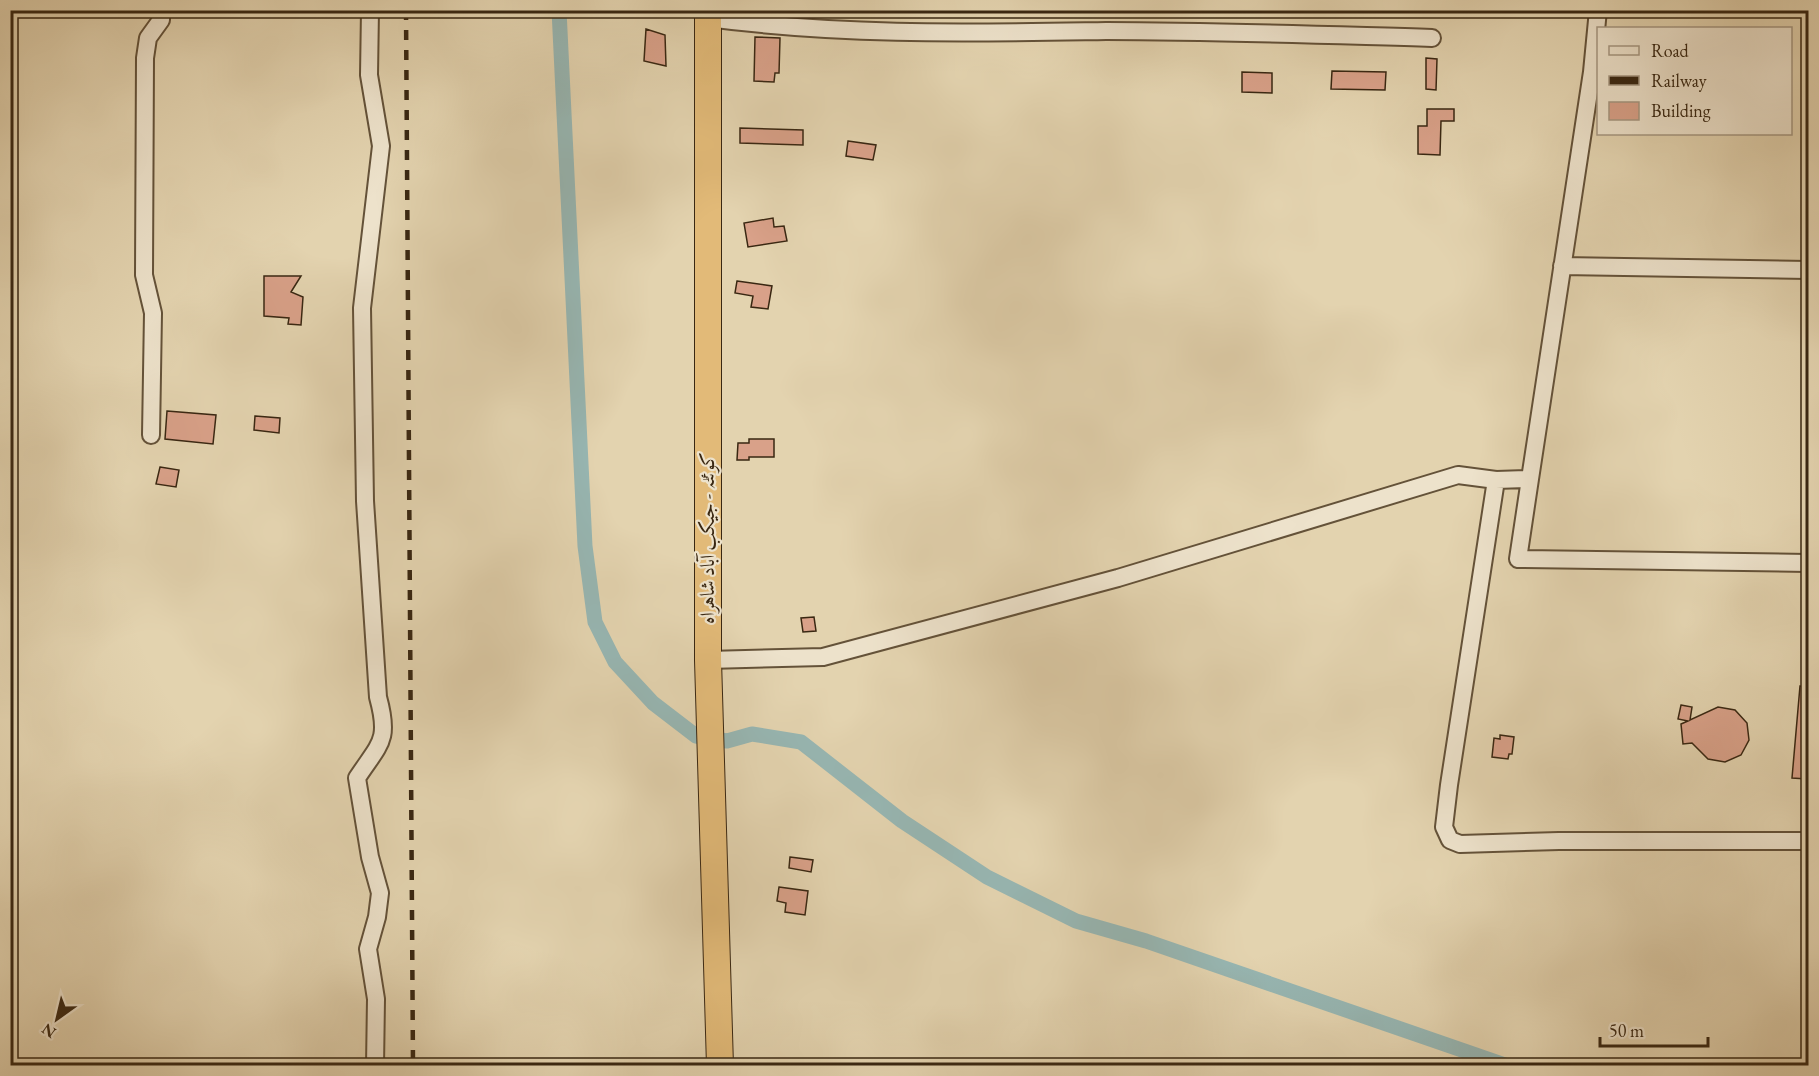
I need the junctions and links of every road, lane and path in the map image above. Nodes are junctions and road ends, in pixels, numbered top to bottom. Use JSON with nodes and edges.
{"nodes":[{"id":1,"x":161,"y":10,"type":"edge"},
{"id":2,"x":370,"y":10,"type":"edge"},
{"id":3,"x":1598,"y":10,"type":"edge"},
{"id":4,"x":708,"y":14,"type":"edge"},
{"id":5,"x":1432,"y":38,"type":"dead end"},
{"id":6,"x":1562,"y":266,"type":"junction"},
{"id":7,"x":1809,"y":270,"type":"edge"},
{"id":8,"x":151,"y":435,"type":"dead end"},
{"id":9,"x":1530,"y":479,"type":"junction"},
{"id":10,"x":1496,"y":480,"type":"junction"},
{"id":11,"x":1809,"y":563,"type":"edge"},
{"id":12,"x":708,"y":660,"type":"junction"},
{"id":13,"x":1809,"y":842,"type":"edge"},
{"id":14,"x":375,"y":1065,"type":"edge"},
{"id":15,"x":720,"y":1065,"type":"edge"}],
"edges":[{"from":1,"to":8,"type":"street"},
{"from":2,"to":14,"type":"street"},
{"from":3,"to":6,"type":"street"},
{"from":4,"to":5,"type":"street"},
{"from":4,"to":12,"type":"highway","name":"کوئٹہ - جیکب آباد شاہراہ"},
{"from":6,"to":7,"type":"street"},
{"from":6,"to":9,"type":"street"},
{"from":9,"to":10,"type":"street"},
{"from":9,"to":11,"type":"street"},
{"from":10,"to":12,"type":"street"},
{"from":10,"to":13,"type":"street"},
{"from":12,"to":15,"type":"highway","name":"کوئٹہ - جیکب آباد شاہراہ"}]}
